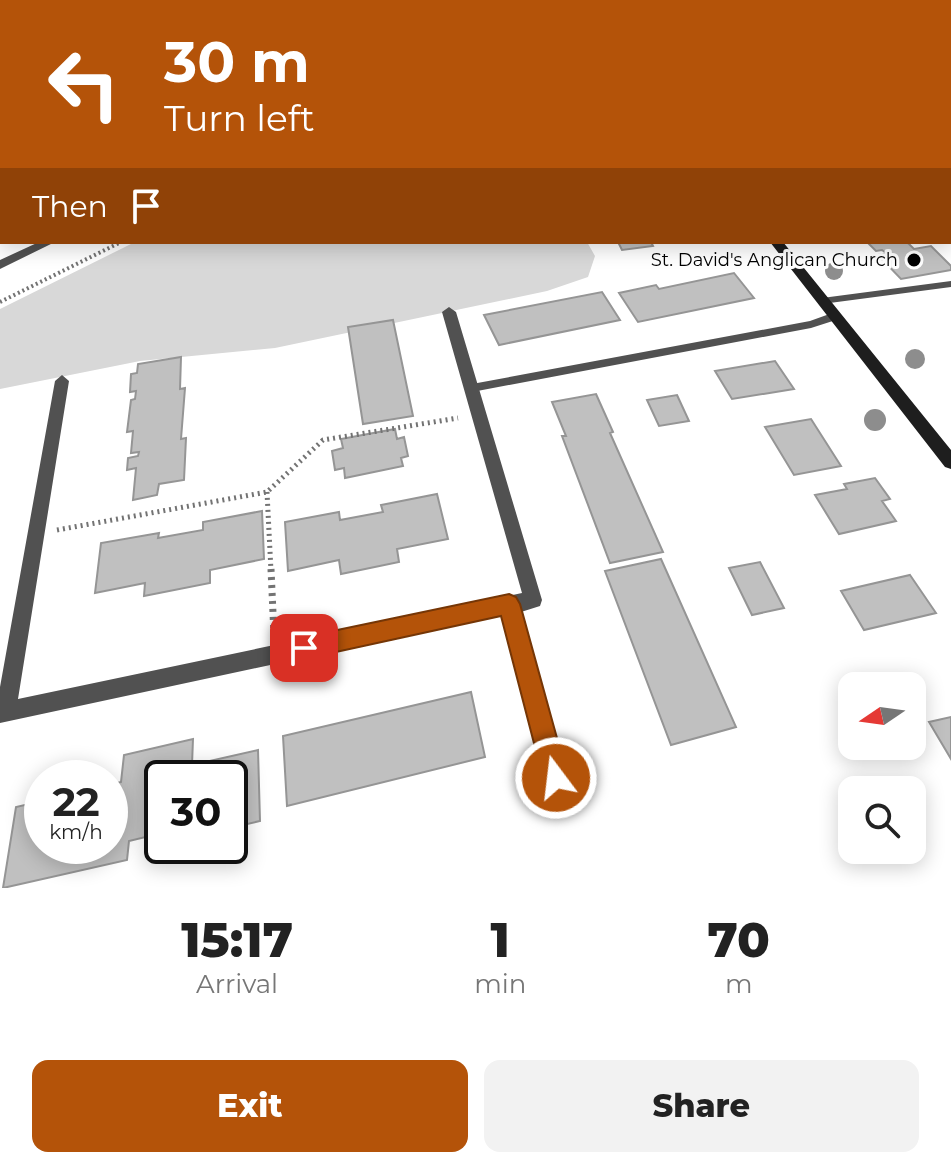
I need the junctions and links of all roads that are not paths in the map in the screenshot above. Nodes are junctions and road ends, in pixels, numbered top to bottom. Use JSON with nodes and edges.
{"nodes":[{"id":1,"x":45,"y":244,"type":"edge"},
{"id":2,"x":778,"y":244,"type":"edge"},
{"id":3,"x":0,"y":265,"type":"edge"},
{"id":4,"x":951,"y":284,"type":"edge"},
{"id":5,"x":822,"y":301,"type":"junction"},
{"id":6,"x":449,"y":312,"type":"dead end"},
{"id":7,"x":835,"y":316,"type":"junction"},
{"id":8,"x":62,"y":381,"type":"dead end"},
{"id":9,"x":472,"y":388,"type":"junction"},
{"id":10,"x":951,"y":462,"type":"edge"},
{"id":11,"x":509,"y":604,"type":"junction"},
{"id":12,"x":3,"y":712,"type":"edge"},
{"id":13,"x":556,"y":778,"type":"dead end"}],
"edges":[{"from":1,"to":3,"type":"street"},
{"from":2,"to":5,"type":"street"},
{"from":4,"to":5,"type":"lane"},
{"from":5,"to":7,"type":"street"},
{"from":6,"to":9,"type":"street"},
{"from":7,"to":9,"type":"lane"},
{"from":7,"to":10,"type":"street"},
{"from":8,"to":12,"type":"street"},
{"from":9,"to":11,"type":"street"},
{"from":11,"to":12,"type":"street"},
{"from":11,"to":13,"type":"street"}]}
